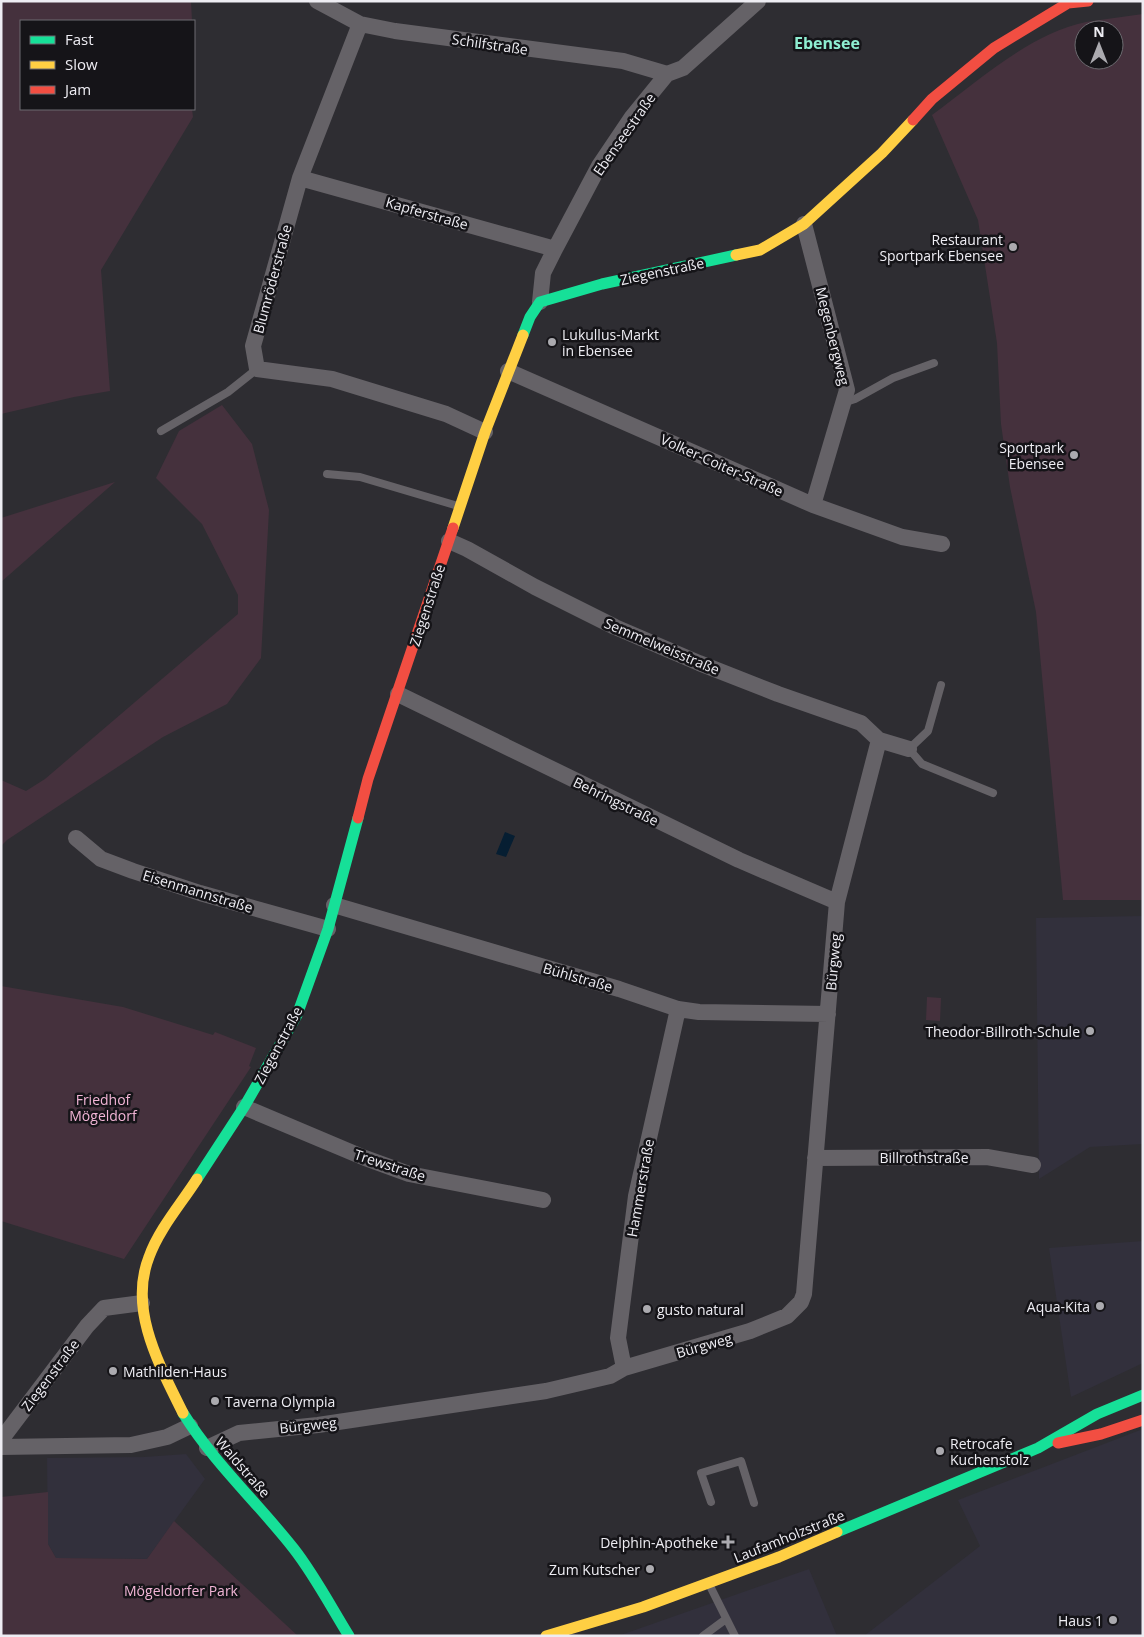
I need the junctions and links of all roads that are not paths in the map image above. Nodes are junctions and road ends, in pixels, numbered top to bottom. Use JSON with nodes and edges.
{"nodes":[{"id":1,"x":317,"y":1,"type":"edge"},
{"id":2,"x":758,"y":1,"type":"edge"},
{"id":3,"x":1088,"y":1,"type":"edge"},
{"id":4,"x":1068,"y":2,"type":"edge"},
{"id":5,"x":360,"y":24,"type":"junction"},
{"id":6,"x":667,"y":74,"type":"junction"},
{"id":7,"x":300,"y":178,"type":"junction"},
{"id":8,"x":804,"y":224,"type":"junction"},
{"id":9,"x":555,"y":249,"type":"junction"},
{"id":10,"x":540,"y":302,"type":"junction"},
{"id":11,"x":934,"y":363,"type":"dead end"},
{"id":12,"x":257,"y":369,"type":"junction"},
{"id":13,"x":508,"y":371,"type":"junction"},
{"id":14,"x":843,"y":403,"type":"junction"},
{"id":15,"x":160,"y":432,"type":"dead end"},
{"id":16,"x":485,"y":432,"type":"junction"},
{"id":17,"x":327,"y":474,"type":"dead end"},
{"id":18,"x":813,"y":505,"type":"junction"},
{"id":19,"x":460,"y":507,"type":"junction"},
{"id":20,"x":448,"y":542,"type":"junction"},
{"id":21,"x":942,"y":544,"type":"dead end"},
{"id":22,"x":941,"y":686,"type":"dead end"},
{"id":23,"x":398,"y":694,"type":"junction"},
{"id":24,"x":879,"y":740,"type":"junction"},
{"id":25,"x":909,"y":749,"type":"junction"},
{"id":26,"x":993,"y":793,"type":"dead end"},
{"id":27,"x":76,"y":838,"type":"dead end"},
{"id":28,"x":837,"y":902,"type":"junction"},
{"id":29,"x":334,"y":905,"type":"junction"},
{"id":30,"x":328,"y":929,"type":"junction"},
{"id":31,"x":678,"y":1009,"type":"junction"},
{"id":32,"x":828,"y":1014,"type":"junction"},
{"id":33,"x":244,"y":1107,"type":"junction"},
{"id":34,"x":815,"y":1158,"type":"junction"},
{"id":35,"x":1032,"y":1165,"type":"dead end"},
{"id":36,"x":543,"y":1200,"type":"dead end"},
{"id":37,"x":142,"y":1303,"type":"junction"},
{"id":38,"x":624,"y":1368,"type":"junction"},
{"id":39,"x":1143,"y":1395,"type":"edge"},
{"id":40,"x":1143,"y":1420,"type":"edge"},
{"id":41,"x":190,"y":1426,"type":"junction"},
{"id":42,"x":1,"y":1440,"type":"edge"},
{"id":43,"x":1,"y":1446,"type":"edge"},
{"id":44,"x":207,"y":1448,"type":"junction"},
{"id":45,"x":1038,"y":1448,"type":"junction"},
{"id":46,"x":711,"y":1502,"type":"dead end"},
{"id":47,"x":754,"y":1503,"type":"dead end"},
{"id":48,"x":709,"y":1583,"type":"junction"},
{"id":49,"x":726,"y":1619,"type":"junction"},
{"id":50,"x":349,"y":1636,"type":"edge"},
{"id":51,"x":546,"y":1636,"type":"edge"},
{"id":52,"x":703,"y":1636,"type":"edge"},
{"id":53,"x":734,"y":1636,"type":"edge"}],
"edges":[{"from":1,"to":5,"type":"street","name":"Schilfstraße"},
{"from":2,"to":6,"type":"street","name":"Ebenseestraße"},
{"from":3,"to":4,"type":"street","name":"Ziegenstraße"},
{"from":4,"to":8,"type":"street","name":"Ziegenstraße"},
{"from":5,"to":6,"type":"street","name":"Schilfstraße"},
{"from":5,"to":7,"type":"street","name":"Blumröderstraße"},
{"from":6,"to":9,"type":"street","name":"Ebenseestraße"},
{"from":7,"to":9,"type":"street","name":"Kapferstraße"},
{"from":7,"to":12,"type":"street","name":"Blumröderstraße"},
{"from":8,"to":10,"type":"street","name":"Ziegenstraße"},
{"from":8,"to":14,"type":"street","name":"Megenbergweg"},
{"from":9,"to":10,"type":"street","name":"Ebenseestraße"},
{"from":10,"to":13,"type":"street","name":"Ziegenstraße"},
{"from":11,"to":14,"type":"lane"},
{"from":12,"to":15,"type":"lane"},
{"from":12,"to":16,"type":"street"},
{"from":13,"to":16,"type":"street","name":"Ziegenstraße"},
{"from":13,"to":18,"type":"street","name":"Volker-Coiter-Straße"},
{"from":14,"to":18,"type":"street","name":"Megenbergweg"},
{"from":16,"to":19,"type":"street","name":"Ziegenstraße"},
{"from":17,"to":19,"type":"lane"},
{"from":18,"to":21,"type":"street","name":"Volker-Coiter-Straße"},
{"from":19,"to":20,"type":"street","name":"Ziegenstraße"},
{"from":20,"to":23,"type":"street","name":"Ziegenstraße"},
{"from":20,"to":24,"type":"street","name":"Semmelweisstraße"},
{"from":22,"to":25,"type":"lane"},
{"from":23,"to":28,"type":"street","name":"Behringstraße"},
{"from":23,"to":29,"type":"street","name":"Ziegenstraße"},
{"from":24,"to":25,"type":"street","name":"Semmelweisstraße"},
{"from":24,"to":28,"type":"street"},
{"from":25,"to":26,"type":"lane"},
{"from":27,"to":30,"type":"street","name":"Eisenmannstraße"},
{"from":28,"to":32,"type":"street","name":"Bürgweg"},
{"from":29,"to":30,"type":"street","name":"Ziegenstraße"},
{"from":29,"to":31,"type":"street","name":"Bühlstraße"},
{"from":30,"to":33,"type":"street","name":"Ziegenstraße"},
{"from":31,"to":32,"type":"street","name":"Bühlstraße"},
{"from":31,"to":38,"type":"street","name":"Hammerstraße"},
{"from":32,"to":34,"type":"street","name":"Bürgweg"},
{"from":33,"to":36,"type":"street","name":"Trewstraße"},
{"from":33,"to":37,"type":"street","name":"Ziegenstraße"},
{"from":34,"to":35,"type":"street","name":"Billrothstraße"},
{"from":34,"to":38,"type":"street","name":"Bürgweg"},
{"from":37,"to":41,"type":"street","name":"Waldstraße"},
{"from":37,"to":42,"type":"street","name":"Ziegenstraße"},
{"from":38,"to":44,"type":"street","name":"Bürgweg"},
{"from":39,"to":45,"type":"street","name":"Laufamholzstraße"},
{"from":40,"to":45,"type":"street","name":"Laufamholzstraße"},
{"from":41,"to":43,"type":"street"},
{"from":41,"to":44,"type":"street","name":"Waldstraße"},
{"from":44,"to":50,"type":"street","name":"Waldstraße"},
{"from":45,"to":48,"type":"street","name":"Laufamholzstraße"},
{"from":46,"to":47,"type":"lane"},
{"from":48,"to":49,"type":"lane"},
{"from":48,"to":51,"type":"street","name":"Laufamholzstraße"},
{"from":49,"to":52,"type":"lane"},
{"from":49,"to":53,"type":"lane"}]}
